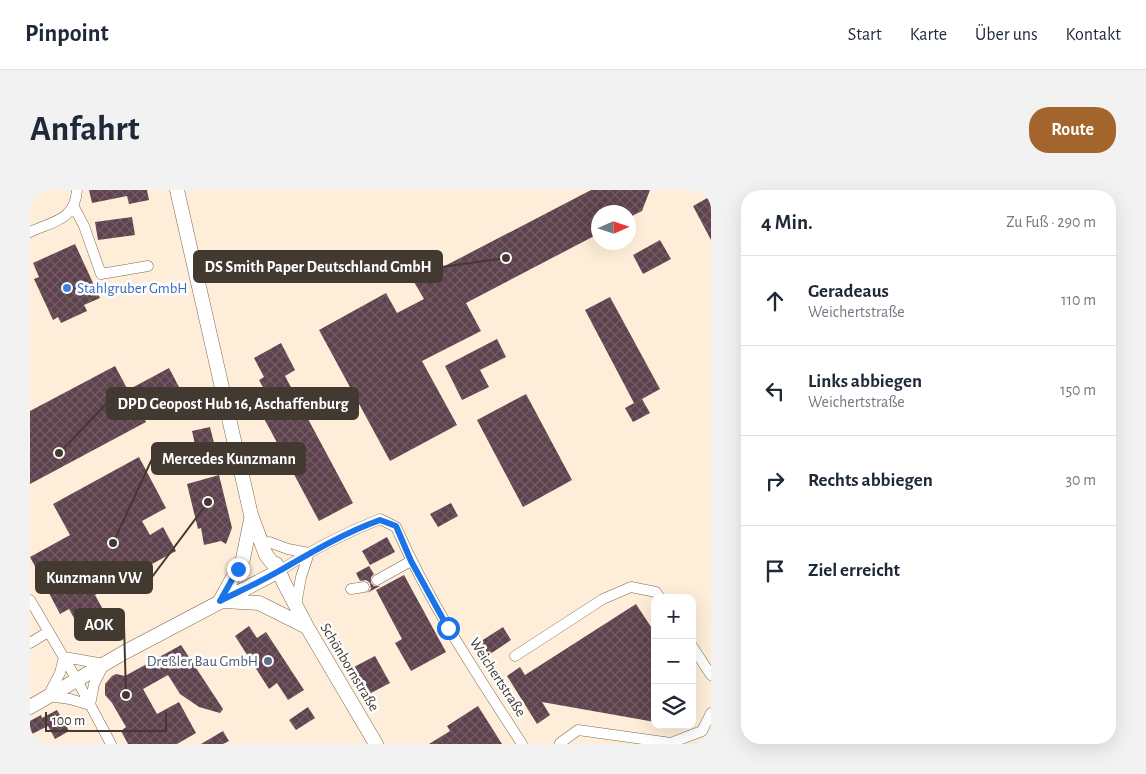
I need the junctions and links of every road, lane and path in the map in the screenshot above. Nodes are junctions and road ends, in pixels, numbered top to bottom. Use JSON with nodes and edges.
{"nodes":[{"id":1,"x":76,"y":190,"type":"edge"},
{"id":2,"x":177,"y":190,"type":"edge"},
{"id":3,"x":74,"y":207,"type":"junction"},
{"id":4,"x":30,"y":232,"type":"edge"},
{"id":5,"x":148,"y":266,"type":"dead end"},
{"id":6,"x":234,"y":438,"type":"junction"},
{"id":7,"x":251,"y":515,"type":"junction"},
{"id":8,"x":269,"y":542,"type":"junction"},
{"id":9,"x":309,"y":553,"type":"junction"},
{"id":10,"x":411,"y":561,"type":"junction"},
{"id":11,"x":279,"y":571,"type":"junction"},
{"id":12,"x":377,"y":580,"type":"dead end"},
{"id":13,"x":364,"y":587,"type":"dead end"},
{"id":14,"x":350,"y":589,"type":"dead end"},
{"id":15,"x":657,"y":594,"type":"edge"},
{"id":16,"x":30,"y":600,"type":"edge"},
{"id":17,"x":220,"y":601,"type":"junction"},
{"id":18,"x":296,"y":605,"type":"junction"},
{"id":19,"x":307,"y":627,"type":"junction"},
{"id":20,"x":48,"y":632,"type":"junction"},
{"id":21,"x":30,"y":644,"type":"edge"},
{"id":22,"x":696,"y":652,"type":"edge"},
{"id":23,"x":515,"y":656,"type":"dead end"},
{"id":24,"x":64,"y":657,"type":"junction"},
{"id":25,"x":104,"y":664,"type":"junction"},
{"id":26,"x":711,"y":674,"type":"edge"},
{"id":27,"x":77,"y":680,"type":"junction"},
{"id":28,"x":48,"y":696,"type":"junction"},
{"id":29,"x":90,"y":705,"type":"junction"},
{"id":30,"x":30,"y":707,"type":"edge"},
{"id":31,"x":711,"y":713,"type":"edge"},
{"id":32,"x":374,"y":743,"type":"edge"},
{"id":33,"x":560,"y":743,"type":"edge"},
{"id":34,"x":111,"y":744,"type":"edge"},
{"id":35,"x":522,"y":744,"type":"edge"}],
"edges":[{"from":1,"to":3,"type":"street"},
{"from":2,"to":6,"type":"main road","name":"Schönbornstraße"},
{"from":3,"to":4,"type":"street"},
{"from":3,"to":5,"type":"street"},
{"from":6,"to":7,"type":"main road","name":"Schönbornstraße"},
{"from":6,"to":8,"type":"main road","name":"Schönbornstraße"},
{"from":7,"to":11,"type":"main road","name":"Schönbornstraße"},
{"from":7,"to":17,"type":"main road"},
{"from":8,"to":9,"type":"street"},
{"from":8,"to":11,"type":"main road","name":"Schönbornstraße"},
{"from":9,"to":10,"type":"street","name":"Weichertstraße"},
{"from":9,"to":11,"type":"street","name":"Weichertstraße"},
{"from":9,"to":18,"type":"street"},
{"from":10,"to":12,"type":"street"},
{"from":10,"to":35,"type":"street","name":"Weichertstraße"},
{"from":11,"to":17,"type":"main road","name":"Weichertstraße"},
{"from":11,"to":18,"type":"main road","name":"Schönbornstraße"},
{"from":13,"to":14,"type":"street"},
{"from":15,"to":23,"type":"street"},
{"from":16,"to":20,"type":"street"},
{"from":17,"to":19,"type":"main road"},
{"from":17,"to":25,"type":"main road","name":"Weichertstraße"},
{"from":18,"to":19,"type":"main road","name":"Schönbornstraße"},
{"from":19,"to":32,"type":"main road","name":"Schönbornstraße"},
{"from":20,"to":21,"type":"street"},
{"from":20,"to":24,"type":"street"},
{"from":22,"to":26,"type":"street"},
{"from":24,"to":25,"type":"street"},
{"from":24,"to":27,"type":"street"},
{"from":24,"to":28,"type":"street"},
{"from":25,"to":27,"type":"main road","name":"Weichertstraße"},
{"from":25,"to":29,"type":"street"},
{"from":27,"to":28,"type":"main road","name":"Weichertstraße"},
{"from":27,"to":29,"type":"street"},
{"from":28,"to":29,"type":"street"},
{"from":28,"to":30,"type":"main road","name":"Weichertstraße"},
{"from":29,"to":34,"type":"street"},
{"from":31,"to":33,"type":"street"}]}
